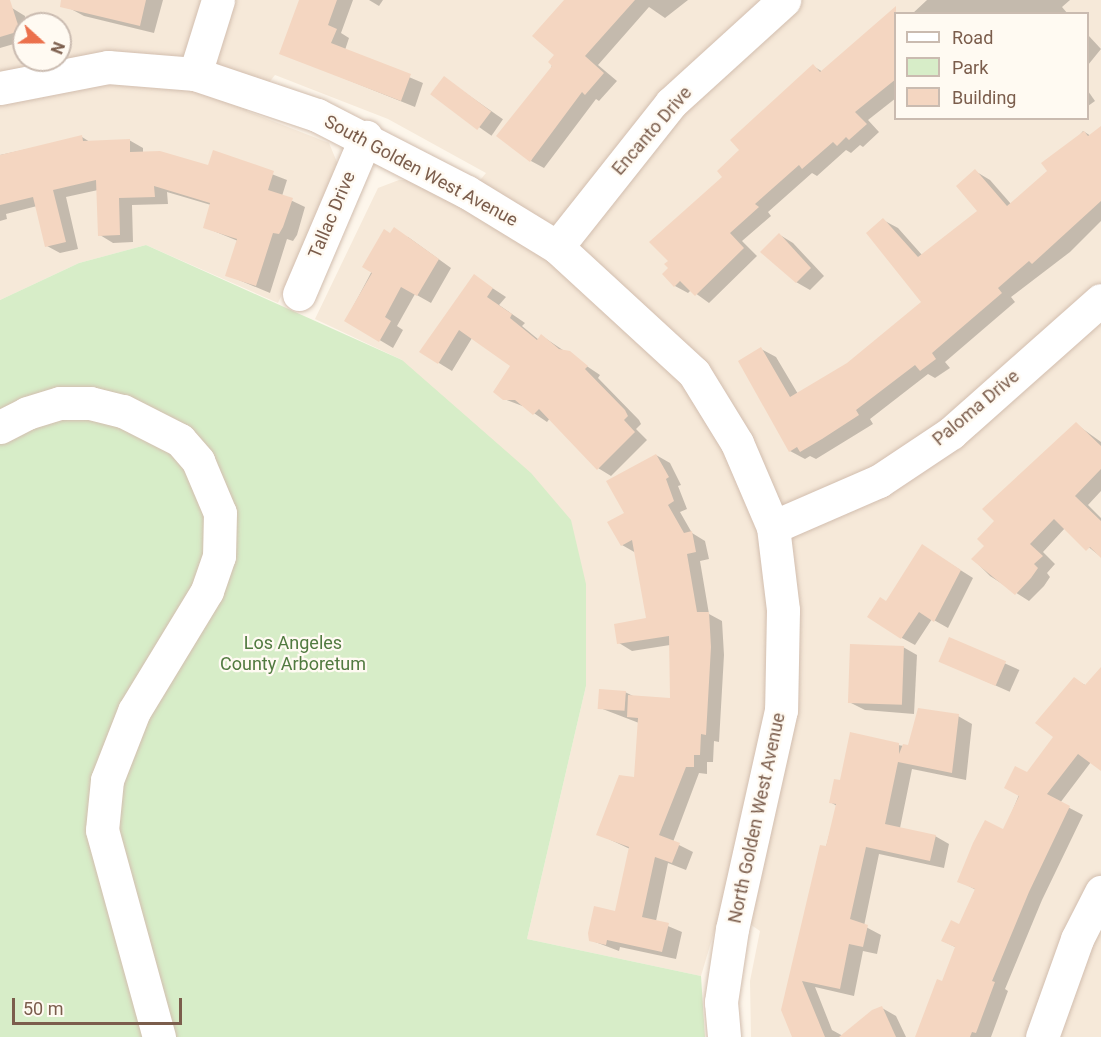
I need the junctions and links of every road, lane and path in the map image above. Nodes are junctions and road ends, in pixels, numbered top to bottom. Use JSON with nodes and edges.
{"nodes":[{"id":1,"x":218,"y":0,"type":"edge"},
{"id":2,"x":784,"y":0,"type":"edge"},
{"id":3,"x":195,"y":74,"type":"junction"},
{"id":4,"x":0,"y":88,"type":"edge"},
{"id":5,"x":366,"y":137,"type":"junction"},
{"id":6,"x":557,"y":247,"type":"junction"},
{"id":7,"x":299,"y":294,"type":"dead end"},
{"id":8,"x":1101,"y":300,"type":"edge"},
{"id":9,"x":0,"y":428,"type":"edge"},
{"id":10,"x":773,"y":527,"type":"junction"},
{"id":11,"x":1101,"y":892,"type":"edge"},
{"id":12,"x":159,"y":1037,"type":"edge"},
{"id":13,"x":724,"y":1037,"type":"edge"},
{"id":14,"x":1042,"y":1037,"type":"edge"}],
"edges":[{"from":1,"to":3,"type":"street"},
{"from":2,"to":6,"type":"street","name":"Encanto Drive"},
{"from":3,"to":4,"type":"street","name":"South Golden West Avenue"},
{"from":3,"to":5,"type":"street","name":"South Golden West Avenue"},
{"from":5,"to":6,"type":"street","name":"South Golden West Avenue"},
{"from":5,"to":7,"type":"street","name":"Tallac Drive"},
{"from":6,"to":10,"type":"street","name":"North Golden West Avenue"},
{"from":8,"to":10,"type":"street","name":"Paloma Drive"},
{"from":9,"to":12,"type":"street"},
{"from":10,"to":13,"type":"street","name":"North Golden West Avenue"},
{"from":11,"to":14,"type":"street"}]}
